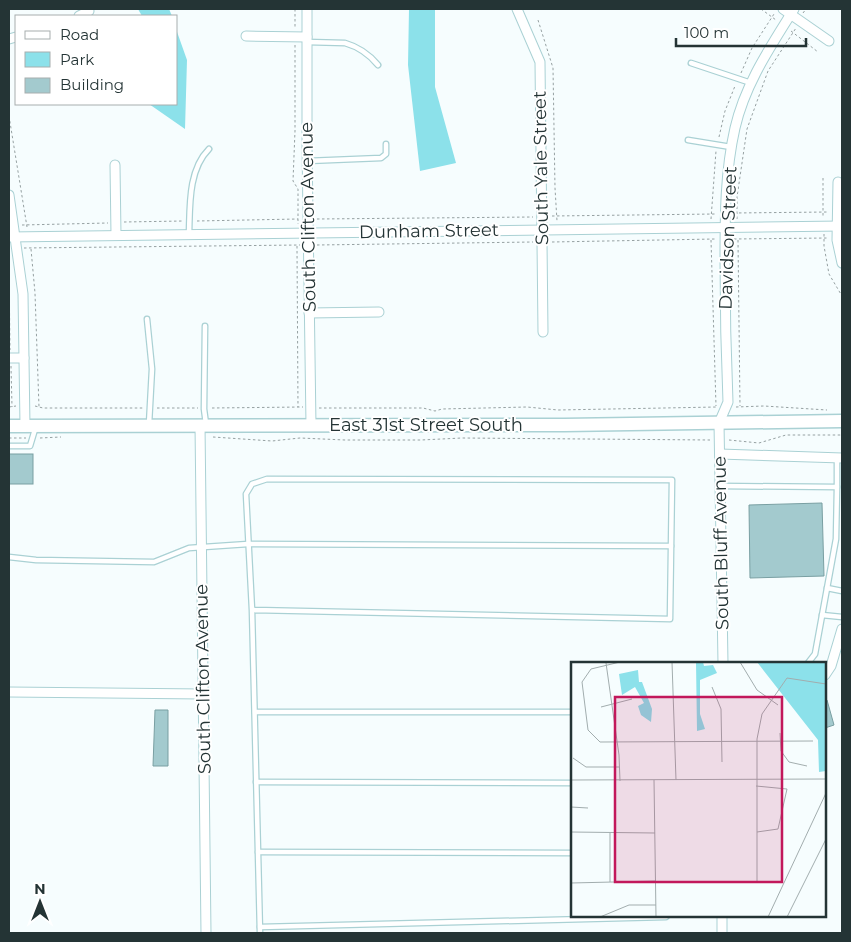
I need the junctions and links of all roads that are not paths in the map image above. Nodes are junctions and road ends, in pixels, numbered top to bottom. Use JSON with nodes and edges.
{"nodes":[{"id":1,"x":306,"y":9,"type":"edge"},
{"id":2,"x":517,"y":9,"type":"edge"},
{"id":3,"x":89,"y":11,"type":"dead end"},
{"id":4,"x":789,"y":11,"type":"edge"},
{"id":5,"x":81,"y":15,"type":"edge"},
{"id":6,"x":246,"y":36,"type":"dead end"},
{"id":7,"x":307,"y":40,"type":"junction"},
{"id":8,"x":829,"y":41,"type":"dead end"},
{"id":9,"x":691,"y":63,"type":"dead end"},
{"id":10,"x":378,"y":65,"type":"dead end"},
{"id":11,"x":751,"y":83,"type":"junction"},
{"id":12,"x":688,"y":140,"type":"dead end"},
{"id":13,"x":386,"y":144,"type":"dead end"},
{"id":14,"x":732,"y":147,"type":"junction"},
{"id":15,"x":209,"y":149,"type":"dead end"},
{"id":16,"x":307,"y":161,"type":"junction"},
{"id":17,"x":116,"y":165,"type":"dead end"},
{"id":18,"x":838,"y":182,"type":"dead end"},
{"id":19,"x":9,"y":195,"type":"edge"},
{"id":20,"x":840,"y":226,"type":"edge"},
{"id":21,"x":725,"y":228,"type":"junction"},
{"id":22,"x":542,"y":229,"type":"junction"},
{"id":23,"x":308,"y":232,"type":"junction"},
{"id":24,"x":189,"y":234,"type":"junction"},
{"id":25,"x":116,"y":235,"type":"junction"},
{"id":26,"x":12,"y":236,"type":"edge"},
{"id":27,"x":842,"y":263,"type":"edge"},
{"id":28,"x":379,"y":312,"type":"dead end"},
{"id":29,"x":309,"y":313,"type":"junction"},
{"id":30,"x":147,"y":319,"type":"dead end"},
{"id":31,"x":205,"y":326,"type":"dead end"},
{"id":32,"x":543,"y":332,"type":"dead end"},
{"id":33,"x":10,"y":358,"type":"edge"},
{"id":34,"x":24,"y":358,"type":"junction"},
{"id":35,"x":842,"y":421,"type":"edge"},
{"id":36,"x":719,"y":422,"type":"junction"},
{"id":37,"x":149,"y":425,"type":"junction"},
{"id":38,"x":310,"y":425,"type":"junction"},
{"id":39,"x":9,"y":426,"type":"edge"},
{"id":40,"x":202,"y":429,"type":"junction"},
{"id":41,"x":31,"y":430,"type":"junction"},
{"id":42,"x":9,"y":446,"type":"edge"},
{"id":43,"x":720,"y":454,"type":"junction"},
{"id":44,"x":840,"y":458,"type":"edge"},
{"id":45,"x":720,"y":486,"type":"junction"},
{"id":46,"x":837,"y":487,"type":"junction"},
{"id":47,"x":836,"y":539,"type":"junction"},
{"id":48,"x":842,"y":540,"type":"edge"},
{"id":49,"x":248,"y":544,"type":"junction"},
{"id":50,"x":671,"y":546,"type":"junction"},
{"id":51,"x":202,"y":548,"type":"junction"},
{"id":52,"x":9,"y":557,"type":"edge"},
{"id":53,"x":827,"y":588,"type":"junction"},
{"id":54,"x":842,"y":591,"type":"edge"},
{"id":55,"x":252,"y":610,"type":"junction"},
{"id":56,"x":822,"y":616,"type":"junction"},
{"id":57,"x":842,"y":617,"type":"edge"},
{"id":58,"x":842,"y":629,"type":"edge"},
{"id":59,"x":839,"y":649,"type":"edge"},
{"id":60,"x":722,"y":662,"type":"edge"},
{"id":61,"x":809,"y":662,"type":"edge"},
{"id":62,"x":826,"y":674,"type":"edge"},
{"id":63,"x":9,"y":692,"type":"edge"},
{"id":64,"x":203,"y":694,"type":"junction"},
{"id":65,"x":255,"y":712,"type":"junction"},
{"id":66,"x":571,"y":712,"type":"edge"},
{"id":67,"x":256,"y":782,"type":"junction"},
{"id":68,"x":571,"y":783,"type":"edge"},
{"id":69,"x":258,"y":852,"type":"junction"},
{"id":70,"x":571,"y":853,"type":"edge"},
{"id":71,"x":666,"y":917,"type":"edge"},
{"id":72,"x":722,"y":917,"type":"edge"},
{"id":73,"x":260,"y":927,"type":"junction"},
{"id":74,"x":206,"y":933,"type":"edge"},
{"id":75,"x":260,"y":933,"type":"edge"},
{"id":76,"x":722,"y":933,"type":"edge"}],
"edges":[{"from":1,"to":7,"type":"street","name":"South Clifton Avenue"},
{"from":2,"to":22,"type":"street","name":"South Yale Street"},
{"from":3,"to":5,"type":"street"},
{"from":4,"to":8,"type":"street"},
{"from":4,"to":11,"type":"street","name":"Davidson Street"},
{"from":6,"to":7,"type":"street"},
{"from":7,"to":10,"type":"lane"},
{"from":7,"to":16,"type":"street","name":"South Clifton Avenue"},
{"from":9,"to":11,"type":"lane"},
{"from":11,"to":14,"type":"street","name":"Davidson Street"},
{"from":12,"to":14,"type":"lane"},
{"from":13,"to":16,"type":"lane"},
{"from":14,"to":21,"type":"street","name":"Davidson Street"},
{"from":15,"to":24,"type":"lane"},
{"from":16,"to":23,"type":"street","name":"South Clifton Avenue"},
{"from":17,"to":25,"type":"street"},
{"from":18,"to":20,"type":"street"},
{"from":19,"to":26,"type":"street"},
{"from":20,"to":21,"type":"street","name":"Dunham Street"},
{"from":20,"to":27,"type":"street"},
{"from":21,"to":22,"type":"street","name":"Dunham Street"},
{"from":21,"to":36,"type":"street","name":"Davidson Street"},
{"from":22,"to":23,"type":"street","name":"Dunham Street"},
{"from":22,"to":32,"type":"street","name":"South Yale Street"},
{"from":23,"to":24,"type":"street","name":"Dunham Street"},
{"from":23,"to":29,"type":"street","name":"South Clifton Avenue"},
{"from":24,"to":25,"type":"street","name":"Dunham Street"},
{"from":25,"to":26,"type":"street","name":"Dunham Street"},
{"from":26,"to":34,"type":"street"},
{"from":28,"to":29,"type":"street"},
{"from":29,"to":38,"type":"street","name":"South Clifton Avenue"},
{"from":30,"to":37,"type":"lane"},
{"from":31,"to":40,"type":"lane"},
{"from":33,"to":34,"type":"street"},
{"from":34,"to":41,"type":"street"},
{"from":35,"to":36,"type":"street","name":"East 31st Street South"},
{"from":36,"to":38,"type":"street","name":"East 31st Street South"},
{"from":36,"to":43,"type":"street","name":"South Bluff Avenue"},
{"from":37,"to":40,"type":"street","name":"East 31st Street South"},
{"from":37,"to":41,"type":"street","name":"East 31st Street South"},
{"from":38,"to":40,"type":"street","name":"East 31st Street South"},
{"from":39,"to":41,"type":"street","name":"East 31st Street South"},
{"from":40,"to":51,"type":"street","name":"South Clifton Avenue"},
{"from":41,"to":42,"type":"lane"},
{"from":43,"to":44,"type":"street"},
{"from":43,"to":45,"type":"street","name":"South Bluff Avenue"},
{"from":44,"to":46,"type":"lane"},
{"from":45,"to":46,"type":"lane"},
{"from":45,"to":60,"type":"street","name":"South Bluff Avenue"},
{"from":46,"to":47,"type":"lane"},
{"from":47,"to":48,"type":"lane"},
{"from":47,"to":53,"type":"lane"},
{"from":49,"to":50,"type":"lane"},
{"from":49,"to":50,"type":"lane"},
{"from":49,"to":51,"type":"lane"},
{"from":49,"to":55,"type":"lane"},
{"from":50,"to":55,"type":"lane"},
{"from":51,"to":52,"type":"lane"},
{"from":51,"to":64,"type":"street","name":"South Clifton Avenue"},
{"from":53,"to":54,"type":"lane"},
{"from":53,"to":56,"type":"lane"},
{"from":55,"to":65,"type":"lane"},
{"from":56,"to":57,"type":"lane"},
{"from":56,"to":61,"type":"lane"},
{"from":58,"to":59,"type":"street"},
{"from":59,"to":62,"type":"street"},
{"from":63,"to":64,"type":"street"},
{"from":64,"to":74,"type":"street","name":"South Clifton Avenue"},
{"from":65,"to":66,"type":"lane"},
{"from":65,"to":67,"type":"lane"},
{"from":67,"to":68,"type":"lane"},
{"from":67,"to":69,"type":"lane"},
{"from":69,"to":70,"type":"lane"},
{"from":69,"to":73,"type":"lane"},
{"from":71,"to":73,"type":"lane"},
{"from":72,"to":76,"type":"street"},
{"from":73,"to":75,"type":"lane"}]}
